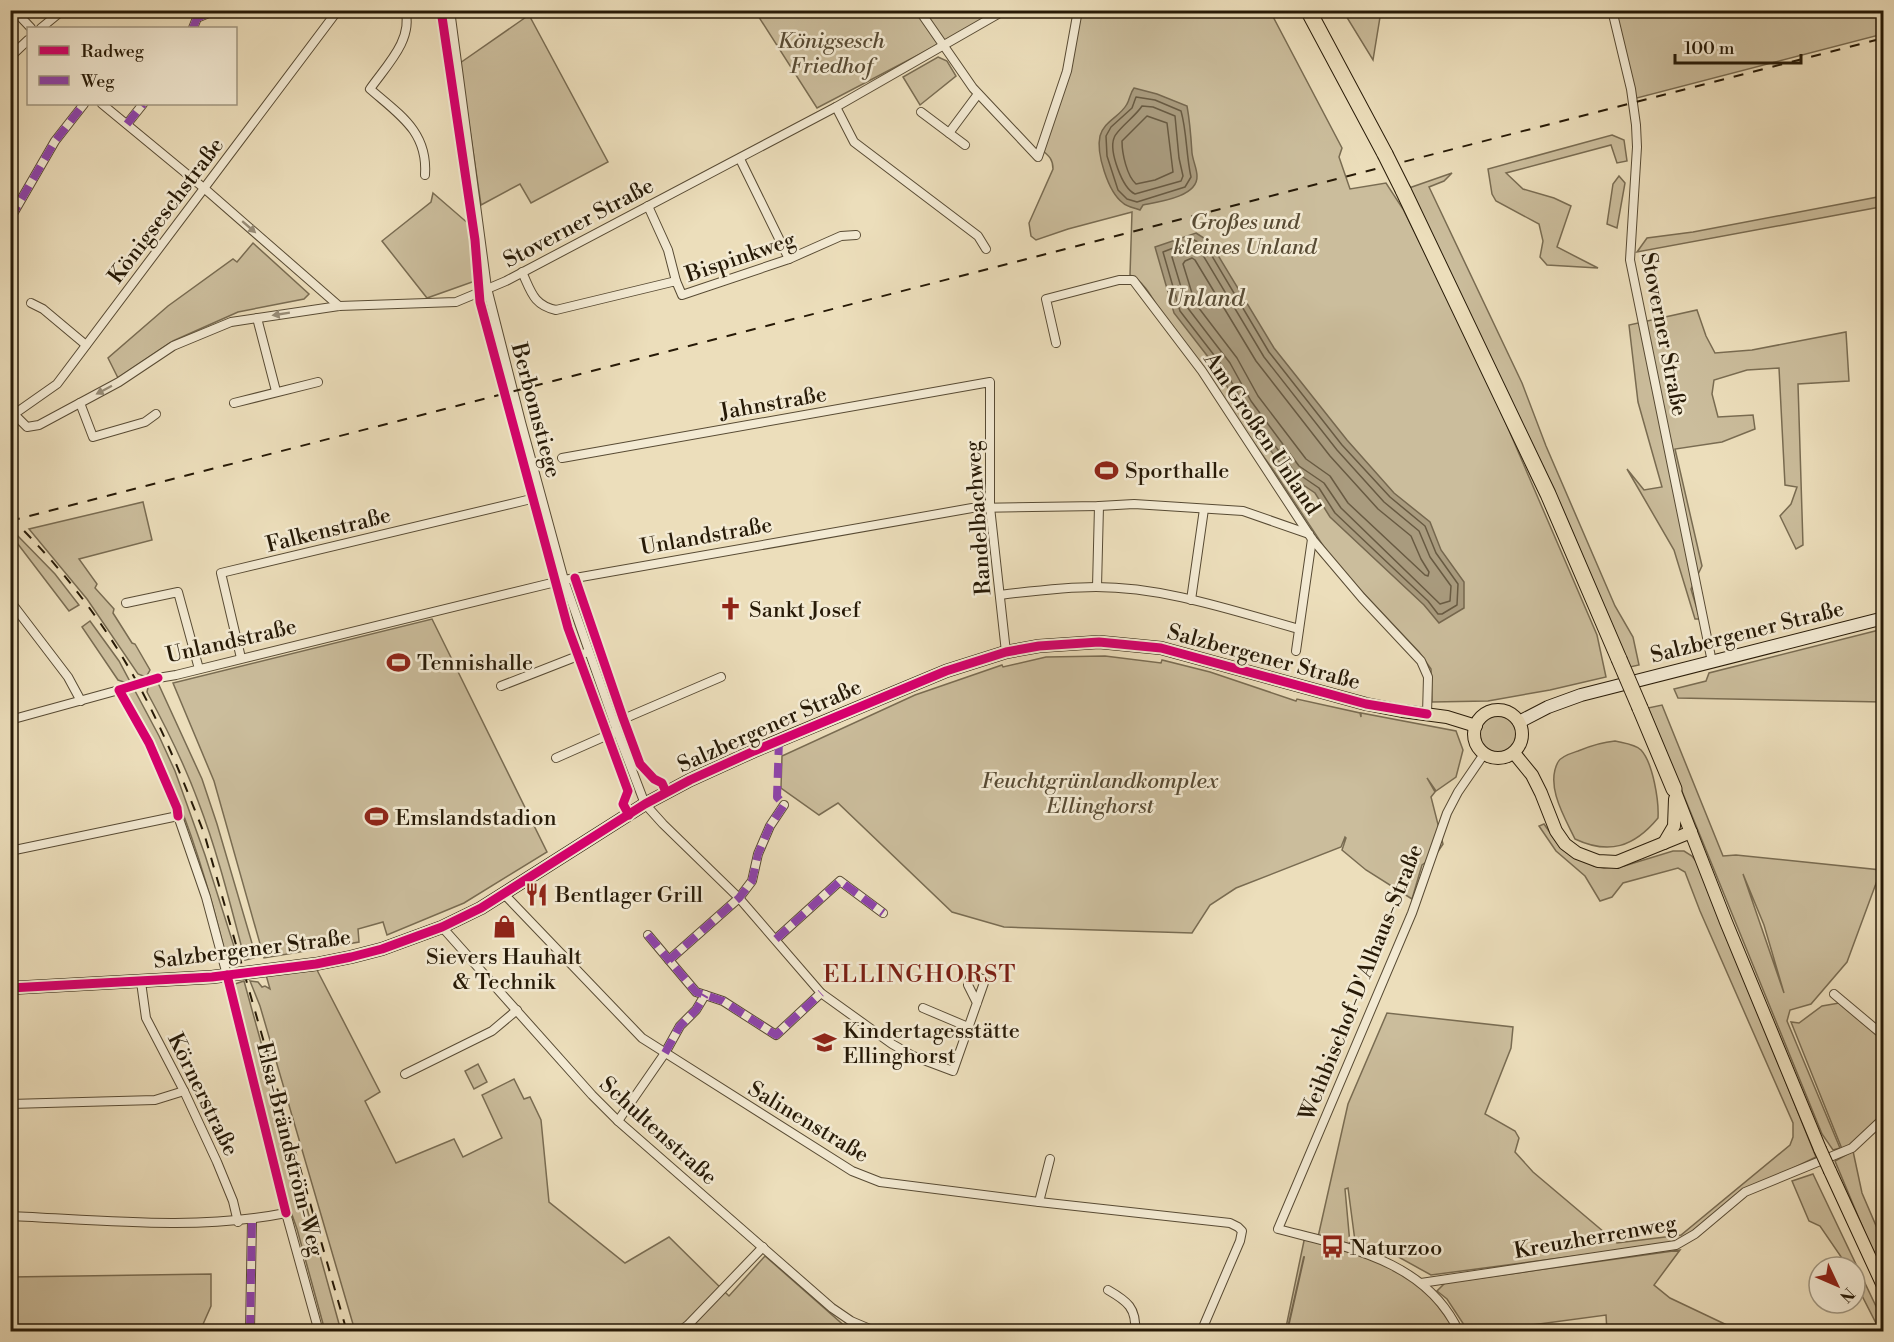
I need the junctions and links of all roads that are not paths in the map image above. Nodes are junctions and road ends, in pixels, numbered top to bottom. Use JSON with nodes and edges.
{"nodes":[{"id":1,"x":14,"y":10,"type":"edge"},
{"id":2,"x":63,"y":10,"type":"edge"},
{"id":3,"x":216,"y":10,"type":"edge"},
{"id":4,"x":338,"y":10,"type":"edge"},
{"id":5,"x":405,"y":10,"type":"edge"},
{"id":6,"x":450,"y":10,"type":"edge"},
{"id":7,"x":919,"y":10,"type":"edge"},
{"id":8,"x":1005,"y":10,"type":"edge"},
{"id":9,"x":1078,"y":10,"type":"edge"},
{"id":10,"x":1308,"y":10,"type":"edge"},
{"id":11,"x":1612,"y":10,"type":"edge"},
{"id":12,"x":196,"y":14,"type":"edge"},
{"id":13,"x":30,"y":27,"type":"edge"},
{"id":14,"x":42,"y":27,"type":"edge"},
{"id":15,"x":27,"y":41,"type":"edge"},
{"id":16,"x":943,"y":46,"type":"junction"},
{"id":17,"x":10,"y":57,"type":"edge"},
{"id":18,"x":978,"y":94,"type":"junction"},
{"id":19,"x":83,"y":105,"type":"edge"},
{"id":20,"x":103,"y":105,"type":"edge"},
{"id":21,"x":141,"y":105,"type":"edge"},
{"id":22,"x":836,"y":108,"type":"junction"},
{"id":23,"x":921,"y":112,"type":"dead end"},
{"id":24,"x":128,"y":124,"type":"junction"},
{"id":25,"x":949,"y":133,"type":"junction"},
{"id":26,"x":965,"y":145,"type":"dead end"},
{"id":27,"x":740,"y":159,"type":"junction"},
{"id":28,"x":425,"y":176,"type":"dead end"},
{"id":29,"x":205,"y":189,"type":"junction"},
{"id":30,"x":648,"y":206,"type":"junction"},
{"id":31,"x":10,"y":219,"type":"edge"},
{"id":32,"x":856,"y":235,"type":"dead end"},
{"id":33,"x":986,"y":249,"type":"dead end"},
{"id":34,"x":789,"y":260,"type":"junction"},
{"id":35,"x":522,"y":272,"type":"junction"},
{"id":36,"x":676,"y":280,"type":"junction"},
{"id":37,"x":487,"y":288,"type":"junction"},
{"id":38,"x":31,"y":303,"type":"dead end"},
{"id":39,"x":339,"y":306,"type":"junction"},
{"id":40,"x":257,"y":318,"type":"junction"},
{"id":41,"x":1056,"y":343,"type":"dead end"},
{"id":42,"x":86,"y":345,"type":"junction"},
{"id":43,"x":318,"y":382,"type":"dead end"},
{"id":44,"x":990,"y":382,"type":"joint"},
{"id":45,"x":276,"y":391,"type":"junction"},
{"id":46,"x":80,"y":403,"type":"junction"},
{"id":47,"x":234,"y":403,"type":"dead end"},
{"id":48,"x":12,"y":414,"type":"edge"},
{"id":49,"x":156,"y":414,"type":"dead end"},
{"id":50,"x":562,"y":458,"type":"dead end"},
{"id":51,"x":527,"y":500,"type":"dead end"},
{"id":52,"x":1100,"y":506,"type":"junction"},
{"id":53,"x":990,"y":507,"type":"junction"},
{"id":54,"x":1204,"y":509,"type":"junction"},
{"id":55,"x":1310,"y":536,"type":"junction"},
{"id":56,"x":564,"y":580,"type":"junction"},
{"id":57,"x":1097,"y":587,"type":"junction"},
{"id":58,"x":1000,"y":595,"type":"junction"},
{"id":59,"x":1191,"y":600,"type":"junction"},
{"id":60,"x":10,"y":601,"type":"edge"},
{"id":61,"x":126,"y":603,"type":"dead end"},
{"id":62,"x":1884,"y":618,"type":"edge"},
{"id":63,"x":1299,"y":629,"type":"junction"},
{"id":64,"x":1296,"y":651,"type":"dead end"},
{"id":65,"x":588,"y":652,"type":"junction"},
{"id":66,"x":1006,"y":652,"type":"junction"},
{"id":67,"x":241,"y":658,"type":"junction"},
{"id":68,"x":1713,"y":662,"type":"junction"},
{"id":69,"x":199,"y":669,"type":"junction"},
{"id":70,"x":721,"y":676,"type":"dead end"},
{"id":71,"x":158,"y":678,"type":"dead end"},
{"id":72,"x":501,"y":686,"type":"dead end"},
{"id":73,"x":119,"y":690,"type":"dead end"},
{"id":74,"x":81,"y":701,"type":"junction"},
{"id":75,"x":1427,"y":714,"type":"junction"},
{"id":76,"x":10,"y":720,"type":"edge"},
{"id":77,"x":1520,"y":722,"type":"junction"},
{"id":78,"x":1476,"y":726,"type":"junction"},
{"id":79,"x":615,"y":727,"type":"junction"},
{"id":80,"x":1514,"y":753,"type":"junction"},
{"id":81,"x":1484,"y":754,"type":"junction"},
{"id":82,"x":556,"y":758,"type":"dead end"},
{"id":83,"x":1674,"y":789,"type":"junction"},
{"id":84,"x":645,"y":804,"type":"junction"},
{"id":85,"x":783,"y":805,"type":"dead end"},
{"id":86,"x":1691,"y":832,"type":"junction"},
{"id":87,"x":1664,"y":843,"type":"junction"},
{"id":88,"x":10,"y":851,"type":"edge"},
{"id":89,"x":504,"y":894,"type":"junction"},
{"id":90,"x":739,"y":898,"type":"junction"},
{"id":91,"x":883,"y":913,"type":"dead end"},
{"id":92,"x":442,"y":927,"type":"junction"},
{"id":93,"x":648,"y":935,"type":"dead end"},
{"id":94,"x":776,"y":939,"type":"junction"},
{"id":95,"x":669,"y":960,"type":"junction"},
{"id":96,"x":227,"y":975,"type":"junction"},
{"id":97,"x":141,"y":982,"type":"junction"},
{"id":98,"x":10,"y":988,"type":"edge"},
{"id":99,"x":821,"y":993,"type":"junction"},
{"id":100,"x":1834,"y":994,"type":"dead end"},
{"id":101,"x":705,"y":995,"type":"junction"},
{"id":102,"x":977,"y":1003,"type":"dead end"},
{"id":103,"x":923,"y":1008,"type":"dead end"},
{"id":104,"x":518,"y":1010,"type":"junction"},
{"id":105,"x":968,"y":1027,"type":"junction"},
{"id":106,"x":1884,"y":1036,"type":"edge"},
{"id":107,"x":665,"y":1053,"type":"junction"},
{"id":108,"x":405,"y":1074,"type":"dead end"},
{"id":109,"x":184,"y":1091,"type":"junction"},
{"id":110,"x":10,"y":1104,"type":"edge"},
{"id":111,"x":1884,"y":1118,"type":"edge"},
{"id":112,"x":618,"y":1121,"type":"junction"},
{"id":113,"x":1050,"y":1159,"type":"dead end"},
{"id":114,"x":1039,"y":1202,"type":"junction"},
{"id":115,"x":10,"y":1216,"type":"edge"},
{"id":116,"x":252,"y":1220,"type":"junction"},
{"id":117,"x":238,"y":1222,"type":"junction"},
{"id":118,"x":763,"y":1247,"type":"junction"},
{"id":119,"x":1421,"y":1283,"type":"junction"},
{"id":120,"x":1884,"y":1288,"type":"edge"},
{"id":121,"x":1108,"y":1290,"type":"dead end"},
{"id":122,"x":250,"y":1330,"type":"dead end"},
{"id":123,"x":319,"y":1332,"type":"edge"},
{"id":124,"x":679,"y":1332,"type":"edge"},
{"id":125,"x":877,"y":1332,"type":"edge"},
{"id":126,"x":1135,"y":1332,"type":"edge"},
{"id":127,"x":1202,"y":1332,"type":"edge"},
{"id":128,"x":1459,"y":1332,"type":"edge"}],
"edges":[{"from":1,"to":13,"type":"street"},
{"from":2,"to":14,"type":"street"},
{"from":3,"to":12,"type":"street"},
{"from":4,"to":29,"type":"street","name":"Königseschstraße"},
{"from":5,"to":28,"type":"street"},
{"from":6,"to":37,"type":"street","name":"Berbomstiege"},
{"from":7,"to":16,"type":"street"},
{"from":8,"to":16,"type":"street","name":"Stoverner Straße"},
{"from":9,"to":18,"type":"street"},
{"from":10,"to":83,"type":"highway","bridge":true},
{"from":11,"to":68,"type":"street","name":"Stoverner Straße"},
{"from":15,"to":17,"type":"street"},
{"from":16,"to":18,"type":"street"},
{"from":16,"to":22,"type":"street","name":"Stoverner Straße"},
{"from":18,"to":25,"type":"street"},
{"from":19,"to":31,"type":"street"},
{"from":20,"to":24,"type":"street"},
{"from":21,"to":24,"type":"street"},
{"from":22,"to":27,"type":"street","name":"Stoverner Straße"},
{"from":22,"to":33,"type":"street"},
{"from":23,"to":25,"type":"street"},
{"from":24,"to":29,"type":"street"},
{"from":25,"to":26,"type":"street"},
{"from":27,"to":30,"type":"street","name":"Stoverner Straße"},
{"from":27,"to":34,"type":"street"},
{"from":29,"to":39,"type":"street","one_way":true},
{"from":29,"to":42,"type":"street","name":"Königseschstraße"},
{"from":30,"to":35,"type":"street","name":"Stoverner Straße"},
{"from":30,"to":36,"type":"street"},
{"from":32,"to":34,"type":"street","name":"Bispinkweg"},
{"from":34,"to":36,"type":"street","name":"Bispinkweg"},
{"from":35,"to":36,"type":"street","name":"Bispinkweg"},
{"from":35,"to":37,"type":"street","name":"Stoverner Straße"},
{"from":37,"to":39,"type":"street","name":"Stoverner Straße"},
{"from":37,"to":56,"type":"street","name":"Berbomstiege"},
{"from":38,"to":42,"type":"street"},
{"from":39,"to":40,"type":"street","name":"Stoverner Straße","one_way":true},
{"from":40,"to":45,"type":"street"},
{"from":40,"to":46,"type":"street","name":"Stoverner Straße","one_way":true},
{"from":41,"to":55,"type":"street","name":"Am Großen Unland"},
{"from":42,"to":48,"type":"street","name":"Königseschstraße"},
{"from":43,"to":45,"type":"street"},
{"from":44,"to":50,"type":"street","name":"Jahnstraße"},
{"from":44,"to":53,"type":"street","name":"Randelbachweg"},
{"from":45,"to":47,"type":"street"},
{"from":46,"to":48,"type":"street","name":"Stoverner Straße"},
{"from":46,"to":49,"type":"street"},
{"from":51,"to":67,"type":"street","name":"Falkenstraße"},
{"from":52,"to":53,"type":"street","name":"Unlandstraße"},
{"from":52,"to":54,"type":"street","name":"Unlandstraße"},
{"from":52,"to":57,"type":"street"},
{"from":53,"to":56,"type":"street","name":"Unlandstraße"},
{"from":53,"to":58,"type":"street","name":"Randelbachweg"},
{"from":54,"to":55,"type":"street","name":"Unlandstraße"},
{"from":54,"to":59,"type":"street"},
{"from":55,"to":63,"type":"street"},
{"from":55,"to":75,"type":"street","name":"Am Großen Unland"},
{"from":56,"to":65,"type":"street","name":"Berbomstiege"},
{"from":56,"to":67,"type":"street","name":"Unlandstraße"},
{"from":57,"to":58,"type":"street"},
{"from":57,"to":59,"type":"street"},
{"from":58,"to":66,"type":"street","name":"Randelbachweg"},
{"from":59,"to":63,"type":"street"},
{"from":60,"to":74,"type":"street"},
{"from":61,"to":69,"type":"street"},
{"from":62,"to":68,"type":"main road","name":"Salzbergener Straße"},
{"from":63,"to":64,"type":"street"},
{"from":65,"to":72,"type":"street"},
{"from":65,"to":79,"type":"street","name":"Berbomstiege"},
{"from":66,"to":75,"type":"main road","name":"Salzbergener Straße"},
{"from":66,"to":84,"type":"main road","name":"Salzbergener Straße"},
{"from":67,"to":69,"type":"street","name":"Unlandstraße"},
{"from":68,"to":77,"type":"main road","name":"Salzbergener Straße"},
{"from":69,"to":71,"type":"street","name":"Unlandstraße"},
{"from":70,"to":79,"type":"street"},
{"from":73,"to":74,"type":"street"},
{"from":74,"to":76,"type":"street"},
{"from":75,"to":78,"type":"main road","name":"Salzbergener Straße"},
{"from":77,"to":78,"type":"main road"},
{"from":77,"to":80,"type":"main road"},
{"from":78,"to":81,"type":"main road"},
{"from":79,"to":82,"type":"street"},
{"from":79,"to":84,"type":"street","name":"Berbomstiege"},
{"from":80,"to":81,"type":"main road"},
{"from":80,"to":87,"type":"main road"},
{"from":81,"to":119,"type":"street","name":"Weihbischof-D'Alhaus-Straße"},
{"from":83,"to":86,"type":"main road"},
{"from":83,"to":87,"type":"main road"},
{"from":84,"to":89,"type":"main road","name":"Salzbergener Straße"},
{"from":84,"to":90,"type":"street"},
{"from":85,"to":90,"type":"street"},
{"from":86,"to":87,"type":"main road"},
{"from":86,"to":120,"type":"main road","bridge":true},
{"from":88,"to":96,"type":"street"},
{"from":89,"to":92,"type":"main road","name":"Salzbergener Straße"},
{"from":89,"to":107,"type":"street","name":"Salinenstraße"},
{"from":90,"to":94,"type":"street"},
{"from":90,"to":95,"type":"street"},
{"from":91,"to":94,"type":"street"},
{"from":92,"to":96,"type":"main road","name":"Salzbergener Straße"},
{"from":92,"to":104,"type":"street","name":"Schultenstraße"},
{"from":93,"to":95,"type":"street"},
{"from":94,"to":99,"type":"street"},
{"from":95,"to":101,"type":"street"},
{"from":96,"to":97,"type":"main road","name":"Salzbergener Straße"},
{"from":97,"to":98,"type":"main road","name":"Salzbergener Straße"},
{"from":97,"to":109,"type":"street","name":"Körnerstraße"},
{"from":99,"to":101,"type":"street"},
{"from":99,"to":105,"type":"street"},
{"from":100,"to":106,"type":"street"},
{"from":101,"to":107,"type":"street"},
{"from":102,"to":105,"type":"street"},
{"from":103,"to":105,"type":"street"},
{"from":104,"to":108,"type":"street"},
{"from":104,"to":112,"type":"street","name":"Schultenstraße"},
{"from":107,"to":112,"type":"street"},
{"from":107,"to":114,"type":"street","name":"Salinenstraße"},
{"from":109,"to":110,"type":"street"},
{"from":109,"to":117,"type":"street","name":"Körnerstraße"},
{"from":111,"to":119,"type":"street","name":"Kreuzherrenweg"},
{"from":112,"to":118,"type":"street","name":"Schultenstraße"},
{"from":113,"to":114,"type":"street"},
{"from":114,"to":127,"type":"street","name":"Salinenstraße"},
{"from":115,"to":117,"type":"street"},
{"from":116,"to":117,"type":"street"},
{"from":116,"to":122,"type":"street"},
{"from":116,"to":123,"type":"street","name":"Elsa-Brändström-Weg"},
{"from":118,"to":124,"type":"street"},
{"from":118,"to":125,"type":"street","name":"Schultenstraße"},
{"from":119,"to":128,"type":"street"},
{"from":121,"to":126,"type":"street"}]}
